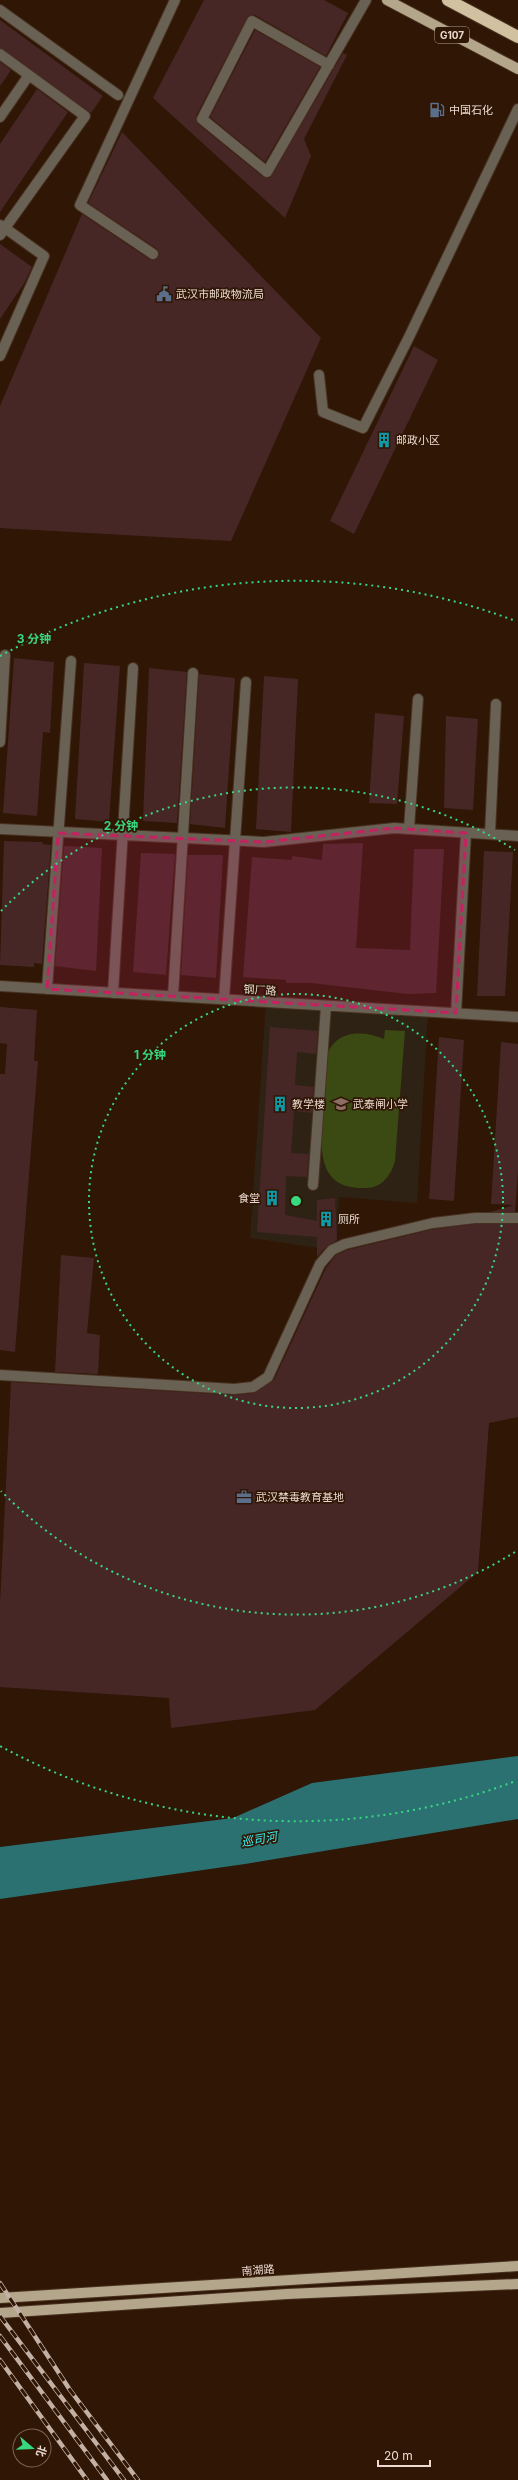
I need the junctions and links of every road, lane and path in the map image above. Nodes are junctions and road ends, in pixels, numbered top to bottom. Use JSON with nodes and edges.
{"nodes":[{"id":1,"x":175,"y":0,"type":"edge"},
{"id":2,"x":366,"y":0,"type":"edge"},
{"id":3,"x":386,"y":0,"type":"edge"},
{"id":4,"x":448,"y":0,"type":"edge"},
{"id":5,"x":0,"y":10,"type":"edge"},
{"id":6,"x":518,"y":37,"type":"edge"},
{"id":7,"x":0,"y":54,"type":"edge"},
{"id":8,"x":329,"y":65,"type":"junction"},
{"id":9,"x":518,"y":69,"type":"edge"},
{"id":10,"x":29,"y":76,"type":"junction"},
{"id":11,"x":118,"y":95,"type":"dead end"},
{"id":12,"x":518,"y":109,"type":"edge"},
{"id":13,"x":0,"y":117,"type":"edge"},
{"id":14,"x":2,"y":229,"type":"edge"},
{"id":15,"x":154,"y":254,"type":"dead end"},
{"id":16,"x":0,"y":356,"type":"edge"},
{"id":17,"x":319,"y":375,"type":"dead end"},
{"id":18,"x":5,"y":655,"type":"dead end"},
{"id":19,"x":71,"y":662,"type":"dead end"},
{"id":20,"x":133,"y":668,"type":"dead end"},
{"id":21,"x":193,"y":673,"type":"dead end"},
{"id":22,"x":246,"y":682,"type":"dead end"},
{"id":23,"x":418,"y":699,"type":"dead end"},
{"id":24,"x":496,"y":704,"type":"dead end"},
{"id":25,"x":0,"y":742,"type":"edge"},
{"id":26,"x":0,"y":829,"type":"edge"},
{"id":27,"x":409,"y":829,"type":"junction"},
{"id":28,"x":58,"y":833,"type":"junction"},
{"id":29,"x":466,"y":833,"type":"junction"},
{"id":30,"x":490,"y":834,"type":"junction"},
{"id":31,"x":122,"y":836,"type":"junction"},
{"id":32,"x":518,"y":836,"type":"edge"},
{"id":33,"x":184,"y":838,"type":"junction"},
{"id":34,"x":234,"y":841,"type":"junction"},
{"id":35,"x":0,"y":986,"type":"edge"},
{"id":36,"x":47,"y":989,"type":"junction"},
{"id":37,"x":113,"y":993,"type":"junction"},
{"id":38,"x":173,"y":996,"type":"junction"},
{"id":39,"x":224,"y":999,"type":"junction"},
{"id":40,"x":326,"y":1006,"type":"junction"},
{"id":41,"x":456,"y":1013,"type":"junction"},
{"id":42,"x":518,"y":1017,"type":"edge"},
{"id":43,"x":313,"y":1185,"type":"dead end"},
{"id":44,"x":518,"y":1218,"type":"edge"},
{"id":45,"x":0,"y":1375,"type":"edge"},
{"id":46,"x":518,"y":2266,"type":"edge"},
{"id":47,"x":518,"y":2284,"type":"edge"},
{"id":48,"x":0,"y":2298,"type":"edge"},
{"id":49,"x":0,"y":2313,"type":"edge"}],
"edges":[{"from":1,"to":15,"type":"street"},
{"from":2,"to":8,"type":"street"},
{"from":3,"to":9,"type":"main road","number":"G107"},
{"from":4,"to":6,"type":"highway"},
{"from":5,"to":11,"type":"street"},
{"from":7,"to":10,"type":"street"},
{"from":8,"to":8,"type":"street"},
{"from":10,"to":13,"type":"street"},
{"from":10,"to":14,"type":"street"},
{"from":12,"to":17,"type":"street"},
{"from":14,"to":16,"type":"street"},
{"from":18,"to":25,"type":"street"},
{"from":19,"to":28,"type":"street"},
{"from":20,"to":31,"type":"street"},
{"from":21,"to":33,"type":"street"},
{"from":22,"to":34,"type":"street"},
{"from":23,"to":27,"type":"street"},
{"from":24,"to":30,"type":"street"},
{"from":26,"to":28,"type":"street"},
{"from":27,"to":29,"type":"street"},
{"from":27,"to":34,"type":"street"},
{"from":28,"to":31,"type":"street"},
{"from":28,"to":36,"type":"street"},
{"from":29,"to":30,"type":"street"},
{"from":29,"to":41,"type":"street"},
{"from":30,"to":32,"type":"street"},
{"from":31,"to":33,"type":"street"},
{"from":31,"to":37,"type":"street"},
{"from":33,"to":34,"type":"street"},
{"from":33,"to":38,"type":"street"},
{"from":34,"to":39,"type":"street"},
{"from":35,"to":36,"type":"street","name":"钢厂路"},
{"from":36,"to":37,"type":"street","name":"钢厂路"},
{"from":37,"to":38,"type":"street","name":"钢厂路"},
{"from":38,"to":39,"type":"street","name":"钢厂路"},
{"from":39,"to":40,"type":"street","name":"钢厂路"},
{"from":40,"to":41,"type":"street","name":"钢厂路"},
{"from":40,"to":43,"type":"street"},
{"from":41,"to":42,"type":"street","name":"钢厂路"},
{"from":44,"to":45,"type":"street"},
{"from":46,"to":48,"type":"main road","name":"南湖路"},
{"from":47,"to":49,"type":"main road"}]}
